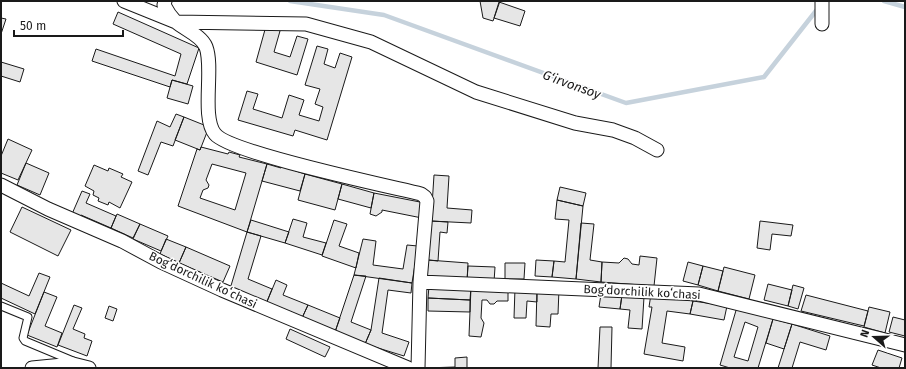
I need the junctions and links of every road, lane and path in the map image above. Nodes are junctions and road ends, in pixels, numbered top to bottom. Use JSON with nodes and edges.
{"nodes":[{"id":1,"x":124,"y":1,"type":"edge"},
{"id":2,"x":165,"y":1,"type":"edge"},
{"id":3,"x":822,"y":1,"type":"edge"},
{"id":4,"x":176,"y":22,"type":"junction"},
{"id":5,"x":822,"y":24,"type":"dead end"},
{"id":6,"x":657,"y":150,"type":"dead end"},
{"id":7,"x":1,"y":184,"type":"edge"},
{"id":8,"x":420,"y":282,"type":"junction"},
{"id":9,"x":1,"y":306,"type":"edge"},
{"id":10,"x":905,"y":345,"type":"edge"},
{"id":11,"x":87,"y":367,"type":"edge"},
{"id":12,"x":32,"y":368,"type":"edge"},
{"id":13,"x":408,"y":368,"type":"edge"},
{"id":14,"x":418,"y":368,"type":"edge"}],
"edges":[{"from":1,"to":4,"type":"street"},
{"from":2,"to":4,"type":"street"},
{"from":3,"to":5,"type":"street"},
{"from":4,"to":6,"type":"street"},
{"from":4,"to":8,"type":"street"},
{"from":7,"to":13,"type":"street","name":"Bogʻdorchilik koʻchasi"},
{"from":8,"to":10,"type":"street","name":"Bogʻdorchilik koʻchasi"},
{"from":8,"to":14,"type":"street"},
{"from":9,"to":11,"type":"lane"},
{"from":11,"to":12,"type":"street"}]}
